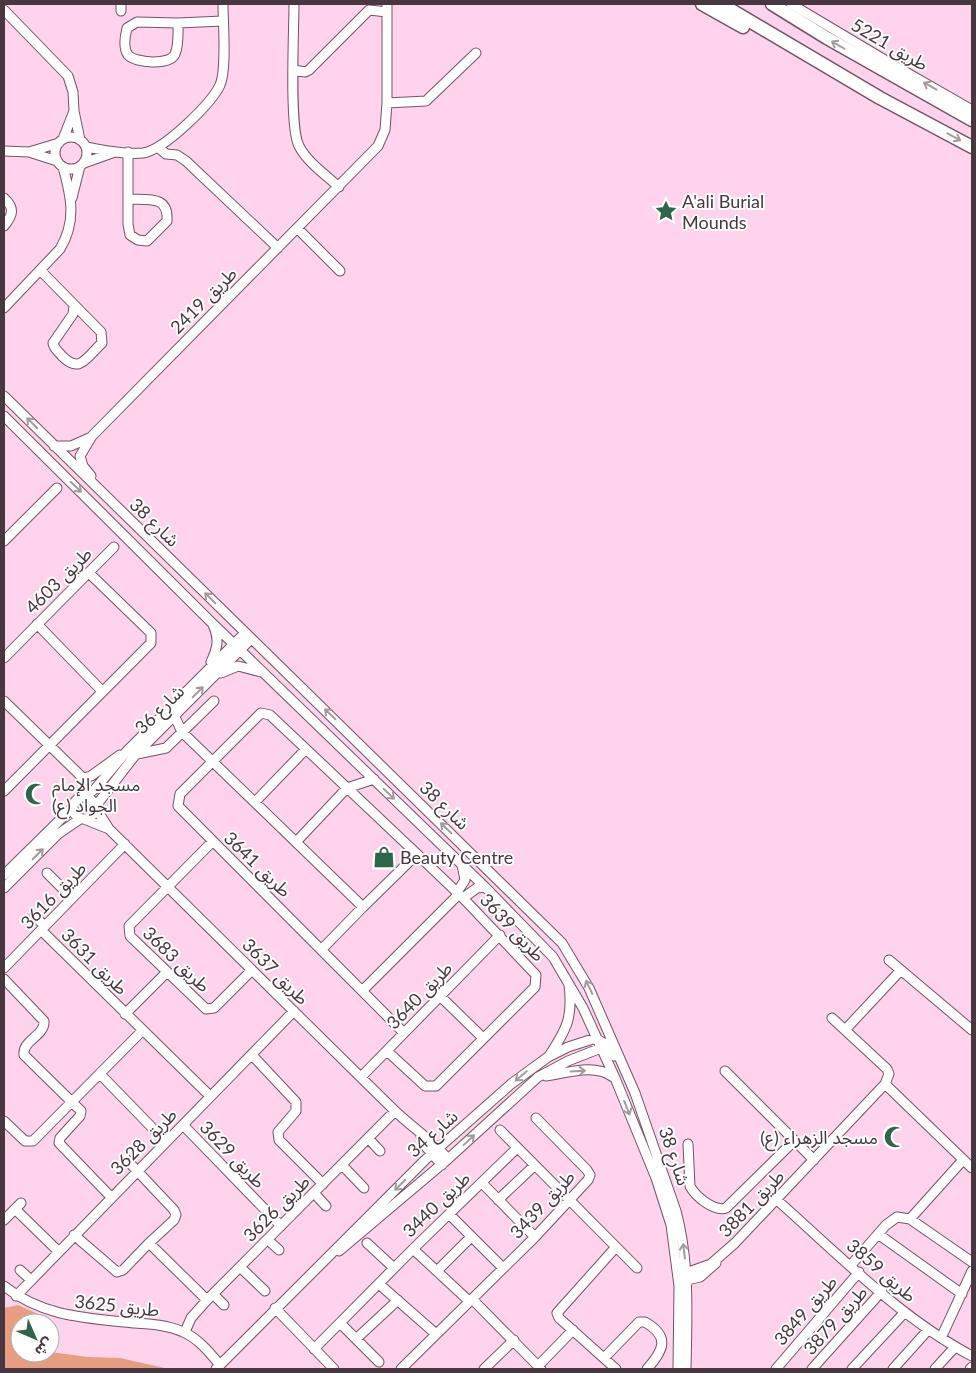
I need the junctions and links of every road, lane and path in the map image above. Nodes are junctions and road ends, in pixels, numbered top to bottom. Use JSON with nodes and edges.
{"nodes":[{"id":1,"x":224,"y":4,"type":"edge"},
{"id":2,"x":294,"y":4,"type":"edge"},
{"id":3,"x":702,"y":4,"type":"edge"},
{"id":4,"x":721,"y":4,"type":"edge"},
{"id":5,"x":772,"y":4,"type":"edge"},
{"id":6,"x":792,"y":4,"type":"edge"},
{"id":7,"x":387,"y":8,"type":"edge"},
{"id":8,"x":4,"y":10,"type":"edge"},
{"id":9,"x":223,"y":21,"type":"junction"},
{"id":10,"x":178,"y":23,"type":"junction"},
{"id":11,"x":476,"y":53,"type":"dead end"},
{"id":12,"x":294,"y":70,"type":"junction"},
{"id":13,"x":880,"y":98,"type":"junction"},
{"id":14,"x":387,"y":103,"type":"junction"},
{"id":15,"x":972,"y":110,"type":"edge"},
{"id":16,"x":74,"y":111,"type":"junction"},
{"id":17,"x":972,"y":120,"type":"edge"},
{"id":18,"x":61,"y":141,"type":"junction"},
{"id":19,"x":83,"y":144,"type":"junction"},
{"id":20,"x":972,"y":146,"type":"edge"},
{"id":21,"x":159,"y":148,"type":"junction"},
{"id":22,"x":4,"y":151,"type":"edge"},
{"id":23,"x":29,"y":152,"type":"junction"},
{"id":24,"x":115,"y":152,"type":"junction"},
{"id":25,"x":128,"y":152,"type":"junction"},
{"id":26,"x":60,"y":164,"type":"junction"},
{"id":27,"x":82,"y":164,"type":"junction"},
{"id":28,"x":339,"y":187,"type":"junction"},
{"id":29,"x":4,"y":198,"type":"edge"},
{"id":30,"x":72,"y":198,"type":"junction"},
{"id":31,"x":128,"y":198,"type":"junction"},
{"id":32,"x":4,"y":226,"type":"edge"},
{"id":33,"x":297,"y":228,"type":"junction"},
{"id":34,"x":278,"y":248,"type":"junction"},
{"id":35,"x":40,"y":270,"type":"junction"},
{"id":36,"x":340,"y":270,"type":"dead end"},
{"id":37,"x":74,"y":305,"type":"junction"},
{"id":38,"x":4,"y":308,"type":"edge"},
{"id":39,"x":4,"y":396,"type":"edge"},
{"id":40,"x":5,"y":417,"type":"edge"},
{"id":41,"x":92,"y":436,"type":"junction"},
{"id":42,"x":54,"y":446,"type":"junction"},
{"id":43,"x":68,"y":461,"type":"junction"},
{"id":44,"x":56,"y":488,"type":"dead end"},
{"id":45,"x":118,"y":509,"type":"junction"},
{"id":46,"x":4,"y":541,"type":"edge"},
{"id":47,"x":114,"y":547,"type":"dead end"},
{"id":48,"x":89,"y":573,"type":"junction"},
{"id":49,"x":210,"y":621,"type":"junction"},
{"id":50,"x":37,"y":624,"type":"junction"},
{"id":51,"x":248,"y":636,"type":"junction"},
{"id":52,"x":237,"y":647,"type":"junction"},
{"id":53,"x":4,"y":658,"type":"edge"},
{"id":54,"x":209,"y":674,"type":"junction"},
{"id":55,"x":268,"y":676,"type":"junction"},
{"id":56,"x":102,"y":691,"type":"junction"},
{"id":57,"x":4,"y":701,"type":"edge"},
{"id":58,"x":214,"y":701,"type":"dead end"},
{"id":59,"x":174,"y":716,"type":"junction"},
{"id":60,"x":182,"y":732,"type":"junction"},
{"id":61,"x":48,"y":745,"type":"junction"},
{"id":62,"x":306,"y":749,"type":"junction"},
{"id":63,"x":127,"y":751,"type":"junction"},
{"id":64,"x":136,"y":754,"type":"junction"},
{"id":65,"x":213,"y":761,"type":"junction"},
{"id":66,"x":374,"y":779,"type":"junction"},
{"id":67,"x":347,"y":788,"type":"junction"},
{"id":68,"x":4,"y":790,"type":"edge"},
{"id":69,"x":85,"y":796,"type":"junction"},
{"id":70,"x":256,"y":801,"type":"junction"},
{"id":71,"x":96,"y":807,"type":"junction"},
{"id":72,"x":72,"y":808,"type":"junction"},
{"id":73,"x":82,"y":819,"type":"junction"},
{"id":74,"x":109,"y":828,"type":"junction"},
{"id":75,"x":297,"y":841,"type":"junction"},
{"id":76,"x":212,"y":842,"type":"junction"},
{"id":77,"x":125,"y":844,"type":"junction"},
{"id":78,"x":417,"y":854,"type":"junction"},
{"id":79,"x":461,"y":863,"type":"junction"},
{"id":80,"x":47,"y":873,"type":"dead end"},
{"id":81,"x":4,"y":876,"type":"edge"},
{"id":82,"x":169,"y":886,"type":"junction"},
{"id":83,"x":485,"y":887,"type":"junction"},
{"id":84,"x":4,"y":888,"type":"edge"},
{"id":85,"x":460,"y":895,"type":"junction"},
{"id":86,"x":72,"y":898,"type":"junction"},
{"id":87,"x":363,"y":907,"type":"junction"},
{"id":88,"x":34,"y":916,"type":"dead end"},
{"id":89,"x":43,"y":928,"type":"junction"},
{"id":90,"x":500,"y":935,"type":"junction"},
{"id":91,"x":322,"y":949,"type":"junction"},
{"id":92,"x":890,"y":960,"type":"dead end"},
{"id":93,"x":4,"y":968,"type":"edge"},
{"id":94,"x":252,"y":970,"type":"junction"},
{"id":95,"x":901,"y":970,"type":"junction"},
{"id":96,"x":167,"y":972,"type":"junction"},
{"id":97,"x":4,"y":979,"type":"edge"},
{"id":98,"x":569,"y":980,"type":"junction"},
{"id":99,"x":363,"y":990,"type":"junction"},
{"id":100,"x":440,"y":996,"type":"junction"},
{"id":101,"x":294,"y":1011,"type":"junction"},
{"id":102,"x":125,"y":1014,"type":"junction"},
{"id":103,"x":832,"y":1018,"type":"dead end"},
{"id":104,"x":845,"y":1030,"type":"junction"},
{"id":105,"x":972,"y":1030,"type":"edge"},
{"id":106,"x":142,"y":1031,"type":"junction"},
{"id":107,"x":608,"y":1031,"type":"junction"},
{"id":108,"x":404,"y":1033,"type":"junction"},
{"id":109,"x":483,"y":1038,"type":"junction"},
{"id":110,"x":596,"y":1038,"type":"junction"},
{"id":111,"x":603,"y":1046,"type":"junction"},
{"id":112,"x":387,"y":1051,"type":"junction"},
{"id":113,"x":252,"y":1056,"type":"junction"},
{"id":114,"x":548,"y":1057,"type":"junction"},
{"id":115,"x":725,"y":1071,"type":"dead end"},
{"id":116,"x":100,"y":1074,"type":"junction"},
{"id":117,"x":361,"y":1077,"type":"junction"},
{"id":118,"x":538,"y":1077,"type":"junction"},
{"id":119,"x":615,"y":1078,"type":"junction"},
{"id":120,"x":885,"y":1084,"type":"junction"},
{"id":121,"x":635,"y":1093,"type":"junction"},
{"id":122,"x":210,"y":1096,"type":"junction"},
{"id":123,"x":72,"y":1102,"type":"junction"},
{"id":124,"x":395,"y":1111,"type":"junction"},
{"id":125,"x":536,"y":1118,"type":"dead end"},
{"id":126,"x":4,"y":1121,"type":"edge"},
{"id":127,"x":183,"y":1125,"type":"junction"},
{"id":128,"x":500,"y":1130,"type":"dead end"},
{"id":129,"x":368,"y":1138,"type":"junction"},
{"id":130,"x":794,"y":1141,"type":"junction"},
{"id":131,"x":166,"y":1142,"type":"junction"},
{"id":132,"x":688,"y":1144,"type":"dead end"},
{"id":133,"x":517,"y":1148,"type":"junction"},
{"id":134,"x":380,"y":1151,"type":"dead end"},
{"id":135,"x":436,"y":1151,"type":"junction"},
{"id":136,"x":125,"y":1158,"type":"dead end"},
{"id":137,"x":814,"y":1160,"type":"junction"},
{"id":138,"x":963,"y":1160,"type":"junction"},
{"id":139,"x":445,"y":1162,"type":"junction"},
{"id":140,"x":342,"y":1165,"type":"junction"},
{"id":141,"x":534,"y":1166,"type":"junction"},
{"id":142,"x":972,"y":1168,"type":"edge"},
{"id":143,"x":137,"y":1170,"type":"junction"},
{"id":144,"x":482,"y":1183,"type":"junction"},
{"id":145,"x":323,"y":1184,"type":"junction"},
{"id":146,"x":364,"y":1188,"type":"dead end"},
{"id":147,"x":314,"y":1194,"type":"junction"},
{"id":148,"x":111,"y":1197,"type":"junction"},
{"id":149,"x":498,"y":1200,"type":"junction"},
{"id":150,"x":569,"y":1200,"type":"junction"},
{"id":151,"x":777,"y":1200,"type":"junction"},
{"id":152,"x":326,"y":1206,"type":"dead end"},
{"id":153,"x":449,"y":1214,"type":"junction"},
{"id":154,"x":910,"y":1219,"type":"junction"},
{"id":155,"x":4,"y":1220,"type":"edge"},
{"id":156,"x":281,"y":1226,"type":"junction"},
{"id":157,"x":74,"y":1234,"type":"junction"},
{"id":158,"x":878,"y":1234,"type":"junction"},
{"id":159,"x":471,"y":1237,"type":"junction"},
{"id":160,"x":535,"y":1237,"type":"junction"},
{"id":161,"x":268,"y":1240,"type":"junction"},
{"id":162,"x":149,"y":1243,"type":"junction"},
{"id":163,"x":367,"y":1243,"type":"dead end"},
{"id":164,"x":616,"y":1247,"type":"junction"},
{"id":165,"x":412,"y":1249,"type":"junction"},
{"id":166,"x":279,"y":1250,"type":"dead end"},
{"id":167,"x":58,"y":1251,"type":"junction"},
{"id":168,"x":972,"y":1262,"type":"edge"},
{"id":169,"x":677,"y":1263,"type":"junction"},
{"id":170,"x":851,"y":1265,"type":"junction"},
{"id":171,"x":240,"y":1267,"type":"junction"},
{"id":172,"x":394,"y":1268,"type":"junction"},
{"id":173,"x":503,"y":1268,"type":"junction"},
{"id":174,"x":637,"y":1268,"type":"dead end"},
{"id":175,"x":20,"y":1270,"type":"dead end"},
{"id":176,"x":437,"y":1271,"type":"junction"},
{"id":177,"x":972,"y":1271,"type":"edge"},
{"id":178,"x":859,"y":1272,"type":"junction"},
{"id":179,"x":685,"y":1275,"type":"junction"},
{"id":180,"x":31,"y":1280,"type":"junction"},
{"id":181,"x":298,"y":1284,"type":"junction"},
{"id":182,"x":379,"y":1284,"type":"junction"},
{"id":183,"x":4,"y":1286,"type":"edge"},
{"id":184,"x":679,"y":1286,"type":"junction"},
{"id":185,"x":265,"y":1291,"type":"dead end"},
{"id":186,"x":882,"y":1292,"type":"junction"},
{"id":187,"x":962,"y":1294,"type":"junction"},
{"id":188,"x":16,"y":1296,"type":"junction"},
{"id":189,"x":210,"y":1297,"type":"junction"},
{"id":190,"x":398,"y":1300,"type":"junction"},
{"id":191,"x":470,"y":1300,"type":"junction"},
{"id":192,"x":224,"y":1306,"type":"dead end"},
{"id":193,"x":275,"y":1308,"type":"junction"},
{"id":194,"x":905,"y":1312,"type":"junction"},
{"id":195,"x":340,"y":1323,"type":"junction"},
{"id":196,"x":573,"y":1330,"type":"junction"},
{"id":197,"x":928,"y":1330,"type":"junction"},
{"id":198,"x":185,"y":1332,"type":"junction"},
{"id":199,"x":436,"y":1334,"type":"junction"},
{"id":200,"x":356,"y":1338,"type":"junction"},
{"id":201,"x":941,"y":1338,"type":"junction"},
{"id":202,"x":514,"y":1340,"type":"junction"},
{"id":203,"x":955,"y":1347,"type":"junction"},
{"id":204,"x":314,"y":1349,"type":"junction"},
{"id":205,"x":972,"y":1356,"type":"edge"},
{"id":206,"x":604,"y":1358,"type":"junction"},
{"id":207,"x":379,"y":1362,"type":"dead end"},
{"id":208,"x":218,"y":1367,"type":"edge"},
{"id":209,"x":540,"y":1368,"type":"edge"},
{"id":210,"x":334,"y":1369,"type":"edge"},
{"id":211,"x":401,"y":1369,"type":"edge"},
{"id":212,"x":484,"y":1369,"type":"edge"},
{"id":213,"x":616,"y":1369,"type":"edge"},
{"id":214,"x":647,"y":1369,"type":"edge"},
{"id":215,"x":678,"y":1369,"type":"edge"},
{"id":216,"x":686,"y":1369,"type":"edge"},
{"id":217,"x":776,"y":1369,"type":"edge"},
{"id":218,"x":812,"y":1369,"type":"edge"},
{"id":219,"x":852,"y":1369,"type":"edge"},
{"id":220,"x":893,"y":1369,"type":"edge"},
{"id":221,"x":935,"y":1369,"type":"edge"}],
"edges":[{"from":1,"to":9,"type":"street"},
{"from":2,"to":12,"type":"street"},
{"from":3,"to":13,"type":"highway"},
{"from":4,"to":13,"type":"highway"},
{"from":17,"to":5,"type":"highway","one_way":true},
{"from":15,"to":6,"type":"street","name":"طريق 5221","one_way":true},
{"from":7,"to":12,"type":"street"},
{"from":7,"to":14,"type":"street","name":"طريق 2419"},
{"from":8,"to":16,"type":"street"},
{"from":9,"to":10,"type":"street"},
{"from":9,"to":21,"type":"street"},
{"from":10,"to":10,"type":"street"},
{"from":11,"to":14,"type":"street"},
{"from":12,"to":28,"type":"street"},
{"from":13,"to":20,"type":"highway","one_way":true},
{"from":14,"to":28,"type":"street","name":"طريق 2419"},
{"from":16,"to":18,"type":"street"},
{"from":16,"to":19,"type":"street"},
{"from":18,"to":19,"type":"street"},
{"from":18,"to":23,"type":"street"},
{"from":18,"to":26,"type":"street"},
{"from":19,"to":24,"type":"street"},
{"from":19,"to":27,"type":"street"},
{"from":21,"to":25,"type":"street"},
{"from":21,"to":34,"type":"street"},
{"from":22,"to":23,"type":"street"},
{"from":23,"to":26,"type":"street"},
{"from":24,"to":25,"type":"street"},
{"from":24,"to":27,"type":"street"},
{"from":25,"to":31,"type":"street"},
{"from":26,"to":27,"type":"street"},
{"from":26,"to":30,"type":"street"},
{"from":27,"to":30,"type":"street"},
{"from":28,"to":33,"type":"street","name":"طريق 2419"},
{"from":29,"to":32,"type":"street"},
{"from":30,"to":35,"type":"street"},
{"from":31,"to":31,"type":"street"},
{"from":33,"to":34,"type":"street","name":"طريق 2419"},
{"from":33,"to":36,"type":"street"},
{"from":34,"to":41,"type":"street","name":"طريق 2419"},
{"from":35,"to":37,"type":"street"},
{"from":35,"to":38,"type":"street"},
{"from":37,"to":37,"type":"street"},
{"from":42,"to":39,"type":"street","name":"شارع 38","one_way":true},
{"from":40,"to":43,"type":"street"},
{"from":40,"to":49,"type":"street","name":"شارع 38","one_way":true},
{"from":41,"to":42,"type":"street","name":"طريق 2419"},
{"from":41,"to":43,"type":"street"},
{"from":41,"to":45,"type":"street","name":"طريق 2419"},
{"from":42,"to":43,"type":"street","name":"شارع 38"},
{"from":43,"to":45,"type":"street","name":"شارع 38"},
{"from":44,"to":46,"type":"street"},
{"from":51,"to":45,"type":"street","name":"شارع 38","one_way":true},
{"from":47,"to":48,"type":"street","name":"طريق 4603"},
{"from":48,"to":50,"type":"street","name":"طريق 4603"},
{"from":48,"to":56,"type":"street"},
{"from":49,"to":52,"type":"street","name":"شارع 38"},
{"from":49,"to":54,"type":"street"},
{"from":50,"to":53,"type":"street","name":"طريق 4603"},
{"from":50,"to":56,"type":"street"},
{"from":51,"to":52,"type":"street","name":"شارع 36"},
{"from":107,"to":51,"type":"street","name":"شارع 38","one_way":true},
{"from":52,"to":54,"type":"street","name":"شارع 36"},
{"from":52,"to":55,"type":"street","name":"شارع 38"},
{"from":54,"to":55,"type":"street"},
{"from":59,"to":54,"type":"street","name":"شارع 36","one_way":true},
{"from":54,"to":63,"type":"street","name":"شارع 36"},
{"from":55,"to":66,"type":"street","name":"شارع 38"},
{"from":56,"to":61,"type":"street"},
{"from":57,"to":61,"type":"street"},
{"from":58,"to":60,"type":"street"},
{"from":59,"to":60,"type":"street"},
{"from":59,"to":64,"type":"street","name":"شارع 36"},
{"from":60,"to":64,"type":"street"},
{"from":60,"to":65,"type":"street"},
{"from":61,"to":63,"type":"street"},
{"from":61,"to":68,"type":"street"},
{"from":62,"to":65,"type":"street","name":"طريق 3641"},
{"from":62,"to":67,"type":"street"},
{"from":62,"to":70,"type":"street"},
{"from":63,"to":69,"type":"street","name":"شارع 36"},
{"from":64,"to":71,"type":"street","name":"شارع 36"},
{"from":65,"to":70,"type":"street"},
{"from":65,"to":76,"type":"street","name":"طريق 3641"},
{"from":66,"to":67,"type":"street"},
{"from":66,"to":79,"type":"street","name":"شارع 38","one_way":true},
{"from":67,"to":75,"type":"street"},
{"from":67,"to":78,"type":"street"},
{"from":69,"to":71,"type":"street"},
{"from":69,"to":72,"type":"street"},
{"from":70,"to":75,"type":"street"},
{"from":71,"to":73,"type":"street"},
{"from":71,"to":74,"type":"street","name":"طريق 3637"},
{"from":72,"to":73,"type":"street"},
{"from":72,"to":81,"type":"street"},
{"from":73,"to":74,"type":"street","name":"طريق 3637"},
{"from":84,"to":73,"type":"street","one_way":true},
{"from":74,"to":77,"type":"street","name":"طريق 3637"},
{"from":75,"to":87,"type":"street"},
{"from":76,"to":82,"type":"street","name":"طريق 3683"},
{"from":76,"to":91,"type":"street","name":"طريق 3641"},
{"from":77,"to":82,"type":"street","name":"طريق 3637"},
{"from":77,"to":86,"type":"street","name":"طريق 3616"},
{"from":78,"to":85,"type":"street"},
{"from":78,"to":87,"type":"street"},
{"from":79,"to":83,"type":"street","name":"شارع 38"},
{"from":79,"to":85,"type":"street"},
{"from":80,"to":86,"type":"street"},
{"from":82,"to":94,"type":"street","name":"طريق 3637"},
{"from":82,"to":96,"type":"street","name":"طريق 3683"},
{"from":83,"to":85,"type":"street"},
{"from":83,"to":98,"type":"street","name":"شارع 38"},
{"from":85,"to":90,"type":"street","name":"طريق 3639"},
{"from":85,"to":99,"type":"street","name":"طريق 3639"},
{"from":86,"to":89,"type":"street","name":"طريق 3616"},
{"from":87,"to":91,"type":"street"},
{"from":88,"to":89,"type":"street","name":"طريق 3631"},
{"from":89,"to":93,"type":"street","name":"طريق 3616"},
{"from":89,"to":102,"type":"street","name":"طريق 3631"},
{"from":90,"to":100,"type":"street","name":"طريق 3640"},
{"from":90,"to":109,"type":"street","name":"طريق 3639"},
{"from":91,"to":99,"type":"street","name":"طريق 3641"},
{"from":92,"to":95,"type":"street"},
{"from":94,"to":96,"type":"street","name":"طريق 3683"},
{"from":94,"to":101,"type":"street","name":"طريق 3637"},
{"from":95,"to":104,"type":"street"},
{"from":95,"to":105,"type":"street"},
{"from":96,"to":102,"type":"street","name":"طريق 3631"},
{"from":97,"to":123,"type":"street"},
{"from":98,"to":110,"type":"street","name":"شارع 38"},
{"from":98,"to":114,"type":"street"},
{"from":99,"to":108,"type":"street","name":"طريق 3641"},
{"from":100,"to":108,"type":"street","name":"طريق 3640"},
{"from":100,"to":109,"type":"street"},
{"from":101,"to":113,"type":"street","name":"طريق 3628"},
{"from":101,"to":117,"type":"street","name":"طريق 3637"},
{"from":102,"to":106,"type":"street","name":"طريق 3631"},
{"from":103,"to":104,"type":"street"},
{"from":104,"to":120,"type":"street"},
{"from":106,"to":116,"type":"street"},
{"from":106,"to":122,"type":"street","name":"طريق 3631"},
{"from":107,"to":111,"type":"street"},
{"from":107,"to":121,"type":"street","name":"شارع 38"},
{"from":108,"to":112,"type":"street","name":"طريق 3640"},
{"from":109,"to":112,"type":"street","name":"طريق 3639"},
{"from":110,"to":111,"type":"street"},
{"from":110,"to":114,"type":"street","name":"شارع 34"},
{"from":111,"to":118,"type":"street","name":"شارع 34"},
{"from":111,"to":119,"type":"street","name":"شارع 38"},
{"from":111,"to":121,"type":"street"},
{"from":112,"to":117,"type":"street","name":"طريق 3640"},
{"from":113,"to":122,"type":"street","name":"طريق 3628"},
{"from":113,"to":145,"type":"street"},
{"from":114,"to":135,"type":"street","name":"شارع 34","one_way":true},
{"from":115,"to":130,"type":"street"},
{"from":116,"to":123,"type":"street"},
{"from":116,"to":131,"type":"street"},
{"from":117,"to":124,"type":"street","name":"طريق 3637"},
{"from":118,"to":119,"type":"street","one_way":true},
{"from":139,"to":118,"type":"street","name":"شارع 34","one_way":true},
{"from":119,"to":169,"type":"street","name":"شارع 38","one_way":true},
{"from":120,"to":137,"type":"street","name":"طريق 3881"},
{"from":120,"to":138,"type":"street"},
{"from":179,"to":121,"type":"street","name":"شارع 38","one_way":true},
{"from":122,"to":127,"type":"street","name":"طريق 3628"},
{"from":123,"to":126,"type":"street"},
{"from":123,"to":148,"type":"street"},
{"from":124,"to":129,"type":"street","name":"طريق 3626"},
{"from":124,"to":135,"type":"street","name":"طريق 3637"},
{"from":125,"to":150,"type":"street","name":"طريق 3439"},
{"from":127,"to":131,"type":"street","name":"طريق 3628"},
{"from":127,"to":156,"type":"street","name":"طريق 3629"},
{"from":128,"to":133,"type":"street"},
{"from":129,"to":134,"type":"street"},
{"from":129,"to":140,"type":"street","name":"طريق 3626"},
{"from":130,"to":132,"type":"street"},
{"from":130,"to":137,"type":"street"},
{"from":131,"to":143,"type":"street","name":"طريق 3628"},
{"from":133,"to":141,"type":"street"},
{"from":133,"to":144,"type":"street","name":"طريق 3440"},
{"from":135,"to":139,"type":"street","name":"طريق 3637"},
{"from":135,"to":181,"type":"street","name":"شارع 34","one_way":true},
{"from":136,"to":143,"type":"street"},
{"from":137,"to":151,"type":"street","name":"طريق 3881"},
{"from":138,"to":142,"type":"street"},
{"from":138,"to":154,"type":"street"},
{"from":139,"to":181,"type":"street","name":"شارع 34"},
{"from":140,"to":145,"type":"street","name":"طريق 3626"},
{"from":140,"to":146,"type":"street"},
{"from":141,"to":149,"type":"street"},
{"from":141,"to":150,"type":"street"},
{"from":143,"to":148,"type":"street","name":"طريق 3628"},
{"from":143,"to":162,"type":"street"},
{"from":144,"to":149,"type":"street"},
{"from":144,"to":153,"type":"street","name":"طريق 3440"},
{"from":145,"to":147,"type":"street","name":"طريق 3626"},
{"from":147,"to":152,"type":"street"},
{"from":147,"to":156,"type":"street","name":"طريق 3626"},
{"from":148,"to":157,"type":"street","name":"طريق 3628"},
{"from":149,"to":160,"type":"street"},
{"from":150,"to":160,"type":"street","name":"طريق 3439"},
{"from":150,"to":164,"type":"street"},
{"from":151,"to":170,"type":"street","name":"طريق 3859"},
{"from":151,"to":179,"type":"street","name":"طريق 3881"},
{"from":153,"to":159,"type":"street"},
{"from":153,"to":165,"type":"street","name":"طريق 3440"},
{"from":154,"to":158,"type":"street"},
{"from":154,"to":168,"type":"street"},
{"from":155,"to":167,"type":"street"},
{"from":156,"to":161,"type":"street","name":"طريق 3626"},
{"from":157,"to":162,"type":"street"},
{"from":157,"to":167,"type":"street","name":"طريق 3628"},
{"from":158,"to":170,"type":"street"},
{"from":158,"to":187,"type":"street"},
{"from":159,"to":173,"type":"street"},
{"from":159,"to":176,"type":"street"},
{"from":160,"to":173,"type":"street","name":"طريق 3439"},
{"from":161,"to":166,"type":"street"},
{"from":161,"to":171,"type":"street","name":"طريق 3626"},
{"from":162,"to":189,"type":"street"},
{"from":163,"to":172,"type":"street"},
{"from":164,"to":174,"type":"street"},
{"from":164,"to":196,"type":"street"},
{"from":165,"to":172,"type":"street","name":"طريق 3440"},
{"from":165,"to":176,"type":"street"},
{"from":167,"to":180,"type":"street","name":"طريق 3628"},
{"from":169,"to":179,"type":"street"},
{"from":169,"to":184,"type":"street","name":"شارع 38"},
{"from":170,"to":178,"type":"street","name":"طريق 3859"},
{"from":171,"to":185,"type":"street"},
{"from":171,"to":189,"type":"street","name":"طريق 3626"},
{"from":172,"to":182,"type":"street","name":"طريق 3440"},
{"from":173,"to":191,"type":"street","name":"طريق 3439"},
{"from":175,"to":180,"type":"street"},
{"from":176,"to":191,"type":"street"},
{"from":177,"to":187,"type":"street"},
{"from":178,"to":186,"type":"street","name":"طريق 3859"},
{"from":178,"to":217,"type":"street","name":"طريق 3849"},
{"from":179,"to":184,"type":"street"},
{"from":179,"to":216,"type":"street","name":"شارع 38"},
{"from":180,"to":188,"type":"street","name":"طريق 3628"},
{"from":181,"to":193,"type":"street","name":"شارع 34"},
{"from":182,"to":190,"type":"street"},
{"from":182,"to":195,"type":"street","name":"طريق 3440"},
{"from":183,"to":188,"type":"street","name":"طريق 3625"},
{"from":184,"to":215,"type":"street","name":"شارع 38"},
{"from":186,"to":194,"type":"street","name":"طريق 3859"},
{"from":186,"to":218,"type":"street","name":"طريق 3879"},
{"from":187,"to":201,"type":"street"},
{"from":188,"to":198,"type":"street","name":"طريق 3625"},
{"from":189,"to":192,"type":"street"},
{"from":189,"to":198,"type":"street","name":"طريق 3626"},
{"from":190,"to":199,"type":"street"},
{"from":190,"to":200,"type":"street"},
{"from":191,"to":199,"type":"street","name":"طريق 3439"},
{"from":191,"to":202,"type":"street"},
{"from":193,"to":204,"type":"street"},
{"from":193,"to":208,"type":"street","name":"شارع 34"},
{"from":194,"to":197,"type":"street","name":"طريق 3859"},
{"from":194,"to":219,"type":"street"},
{"from":195,"to":200,"type":"street"},
{"from":195,"to":204,"type":"street","name":"طريق 3440"},
{"from":196,"to":206,"type":"street"},
{"from":196,"to":209,"type":"street"},
{"from":197,"to":201,"type":"street","name":"طريق 3859"},
{"from":197,"to":220,"type":"street"},
{"from":198,"to":208,"type":"street","name":"طريق 3625"},
{"from":199,"to":211,"type":"street","name":"طريق 3439"},
{"from":200,"to":207,"type":"street"},
{"from":201,"to":203,"type":"street","name":"طريق 3859"},
{"from":202,"to":209,"type":"street"},
{"from":202,"to":212,"type":"street"},
{"from":203,"to":205,"type":"street","name":"طريق 3859"},
{"from":203,"to":221,"type":"street"},
{"from":204,"to":210,"type":"street"},
{"from":206,"to":213,"type":"street"},
{"from":206,"to":214,"type":"street"}]}
